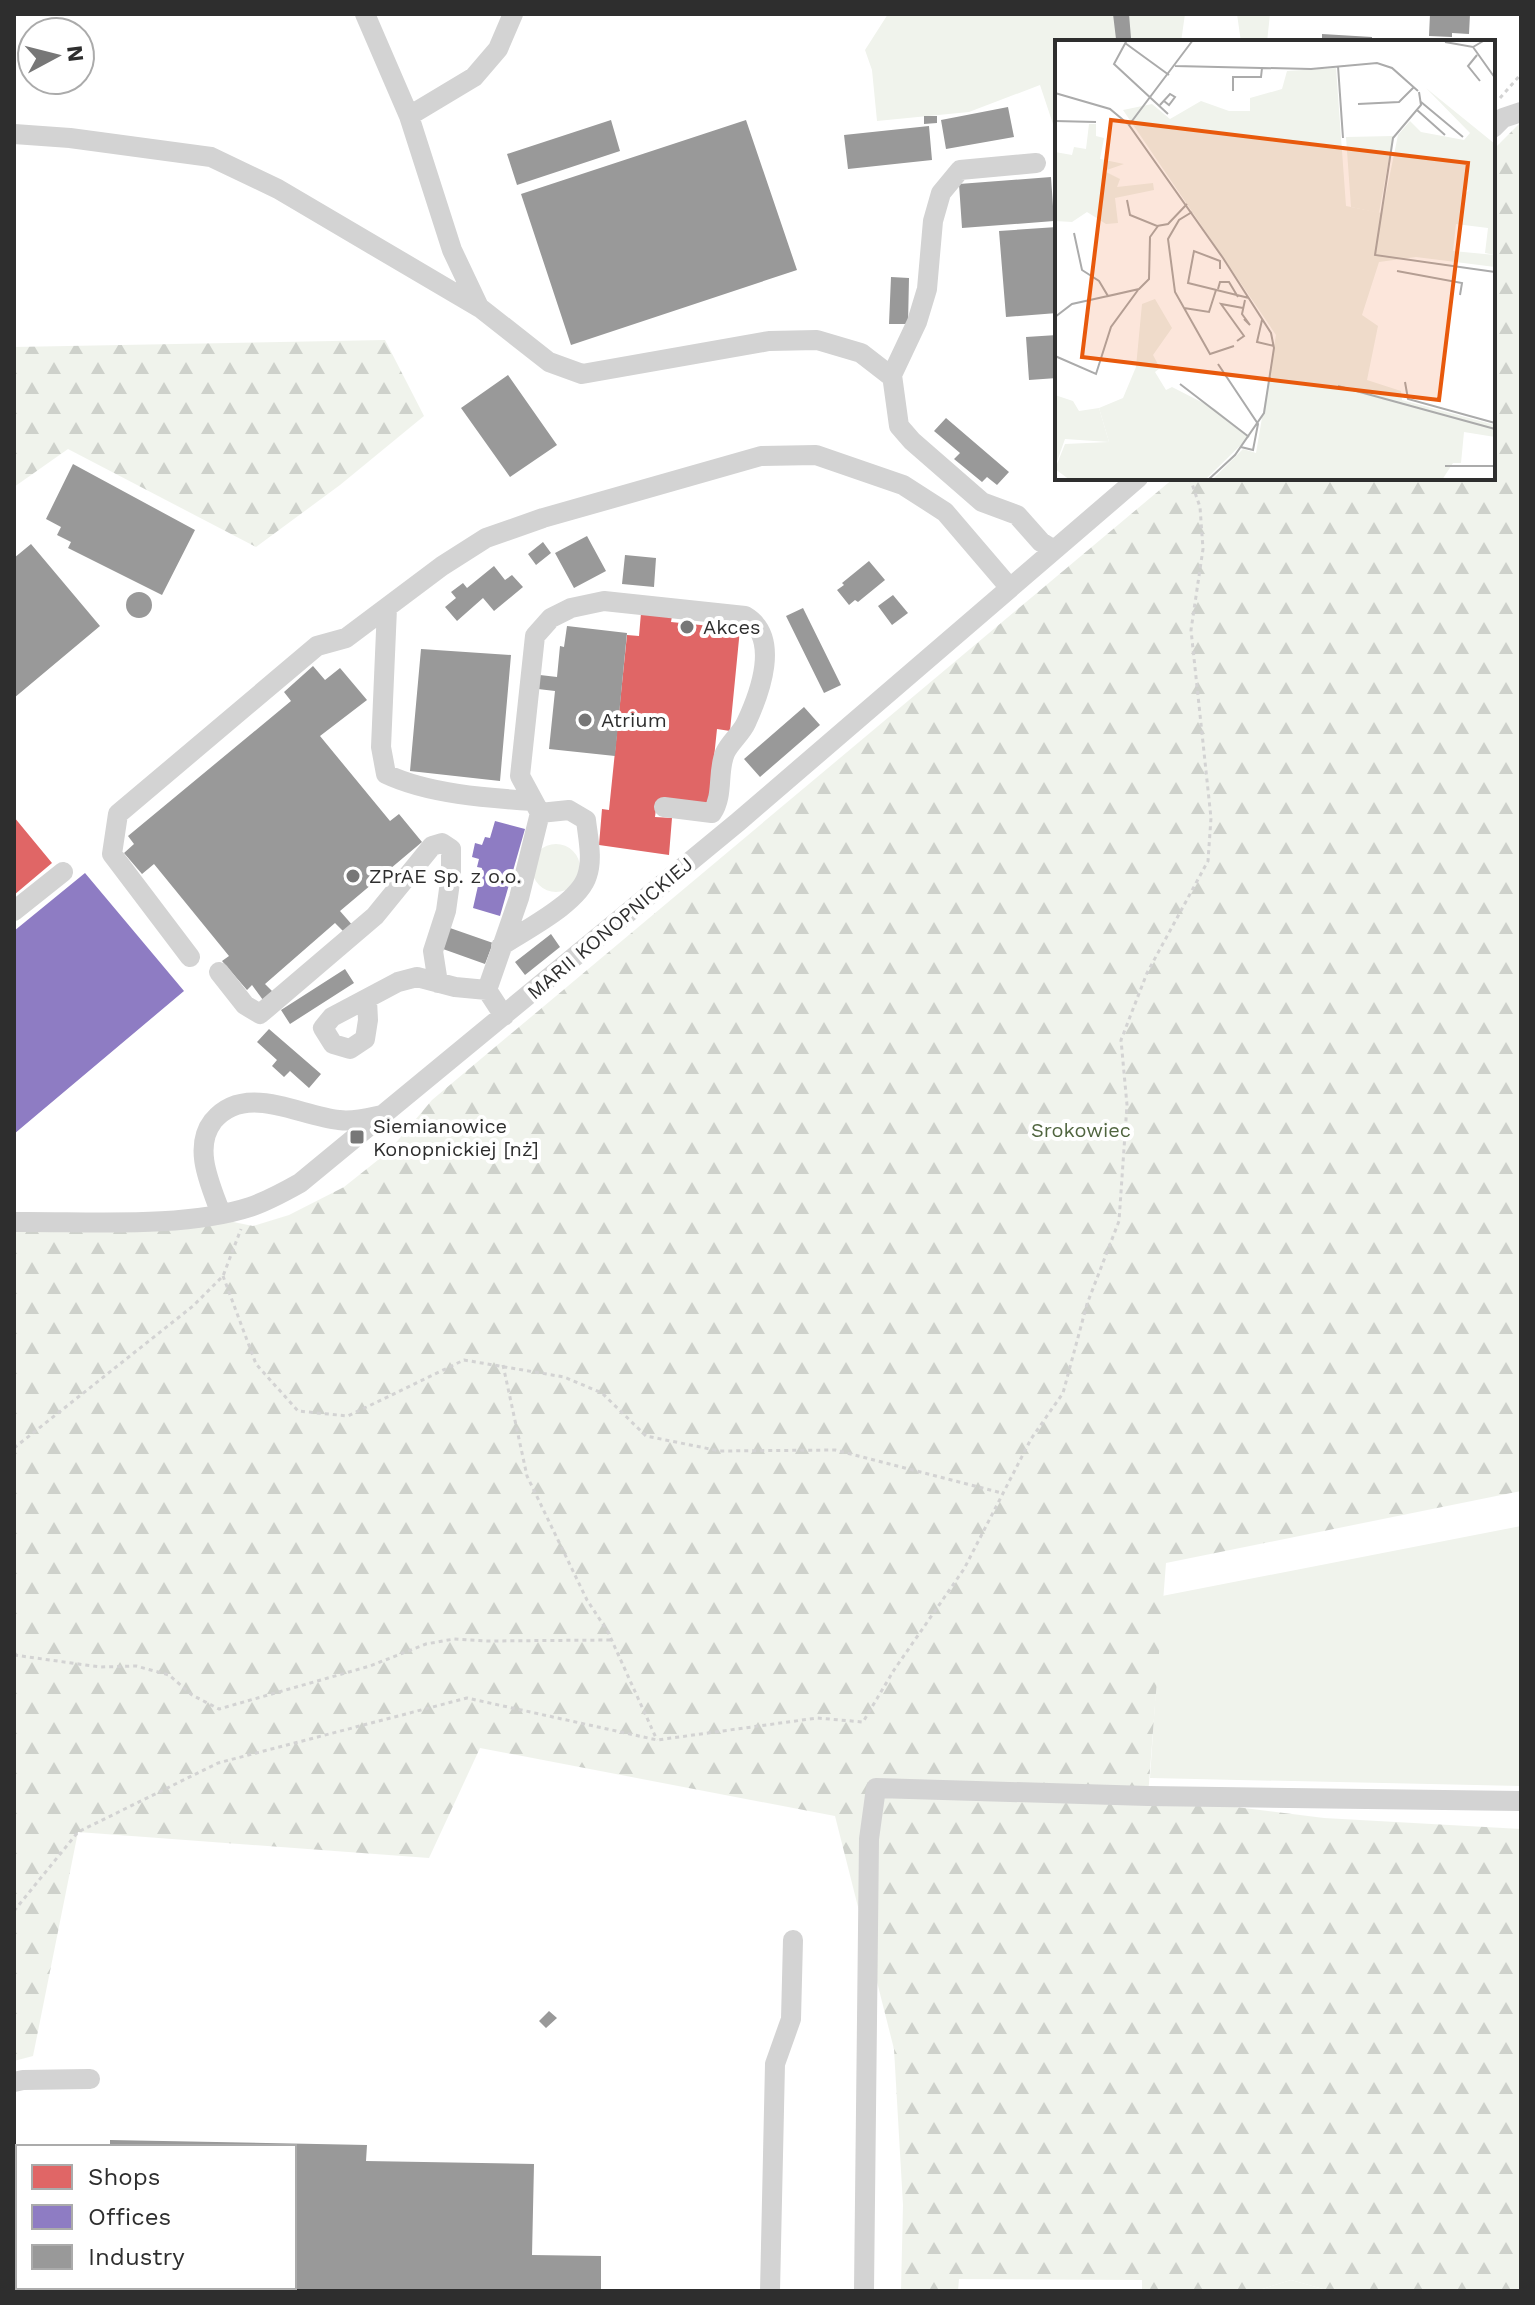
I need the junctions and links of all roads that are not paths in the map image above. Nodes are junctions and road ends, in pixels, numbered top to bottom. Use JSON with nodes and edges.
{"nodes":[{"id":1,"x":365,"y":14,"type":"edge"},
{"id":2,"x":513,"y":14,"type":"edge"},
{"id":3,"x":1521,"y":112,"type":"edge"},
{"id":4,"x":409,"y":116,"type":"junction"},
{"id":5,"x":1495,"y":126,"type":"edge"},
{"id":6,"x":14,"y":134,"type":"edge"},
{"id":7,"x":1036,"y":163,"type":"dead end"},
{"id":8,"x":480,"y":308,"type":"junction"},
{"id":9,"x":892,"y":377,"type":"junction"},
{"id":10,"x":1136,"y":480,"type":"edge"},
{"id":11,"x":1054,"y":550,"type":"junction"},
{"id":12,"x":1010,"y":588,"type":"junction"},
{"id":13,"x":387,"y":608,"type":"junction"},
{"id":14,"x":537,"y":807,"type":"junction"},
{"id":15,"x":664,"y":807,"type":"dead end"},
{"id":16,"x":63,"y":872,"type":"dead end"},
{"id":17,"x":14,"y":911,"type":"edge"},
{"id":18,"x":501,"y":946,"type":"junction"},
{"id":19,"x":190,"y":957,"type":"dead end"},
{"id":20,"x":219,"y":972,"type":"dead end"},
{"id":21,"x":438,"y":983,"type":"junction"},
{"id":22,"x":487,"y":990,"type":"junction"},
{"id":23,"x":367,"y":1000,"type":"dead end"},
{"id":24,"x":504,"y":1016,"type":"junction"},
{"id":25,"x":385,"y":1114,"type":"junction"},
{"id":26,"x":221,"y":1214,"type":"junction"},
{"id":27,"x":14,"y":1222,"type":"edge"},
{"id":28,"x":1521,"y":1801,"type":"edge"},
{"id":29,"x":793,"y":1940,"type":"dead end"},
{"id":30,"x":90,"y":2079,"type":"dead end"},
{"id":31,"x":14,"y":2082,"type":"edge"},
{"id":32,"x":770,"y":2291,"type":"edge"},
{"id":33,"x":864,"y":2291,"type":"edge"}],
"edges":[{"from":1,"to":4,"type":"street"},
{"from":2,"to":4,"type":"street"},
{"from":3,"to":5,"type":"street"},
{"from":4,"to":8,"type":"street"},
{"from":6,"to":8,"type":"street"},
{"from":7,"to":9,"type":"street"},
{"from":8,"to":9,"type":"street"},
{"from":9,"to":11,"type":"street"},
{"from":10,"to":11,"type":"street","name":"MARII KONOPNICKIEJ"},
{"from":11,"to":12,"type":"street","name":"MARII KONOPNICKIEJ"},
{"from":12,"to":13,"type":"street"},
{"from":12,"to":24,"type":"street","name":"MARII KONOPNICKIEJ"},
{"from":13,"to":14,"type":"street"},
{"from":13,"to":19,"type":"street"},
{"from":14,"to":15,"type":"street"},
{"from":14,"to":18,"type":"street"},
{"from":14,"to":18,"type":"street"},
{"from":16,"to":17,"type":"street"},
{"from":18,"to":22,"type":"street"},
{"from":20,"to":21,"type":"street"},
{"from":21,"to":22,"type":"street"},
{"from":21,"to":23,"type":"street"},
{"from":22,"to":24,"type":"street"},
{"from":24,"to":25,"type":"street","name":"MARII KONOPNICKIEJ"},
{"from":25,"to":26,"type":"street","name":"MARII KONOPNICKIEJ"},
{"from":25,"to":26,"type":"street"},
{"from":26,"to":27,"type":"street","name":"MARII KONOPNICKIEJ"},
{"from":28,"to":33,"type":"street"},
{"from":29,"to":32,"type":"street"},
{"from":30,"to":31,"type":"street"}]}
